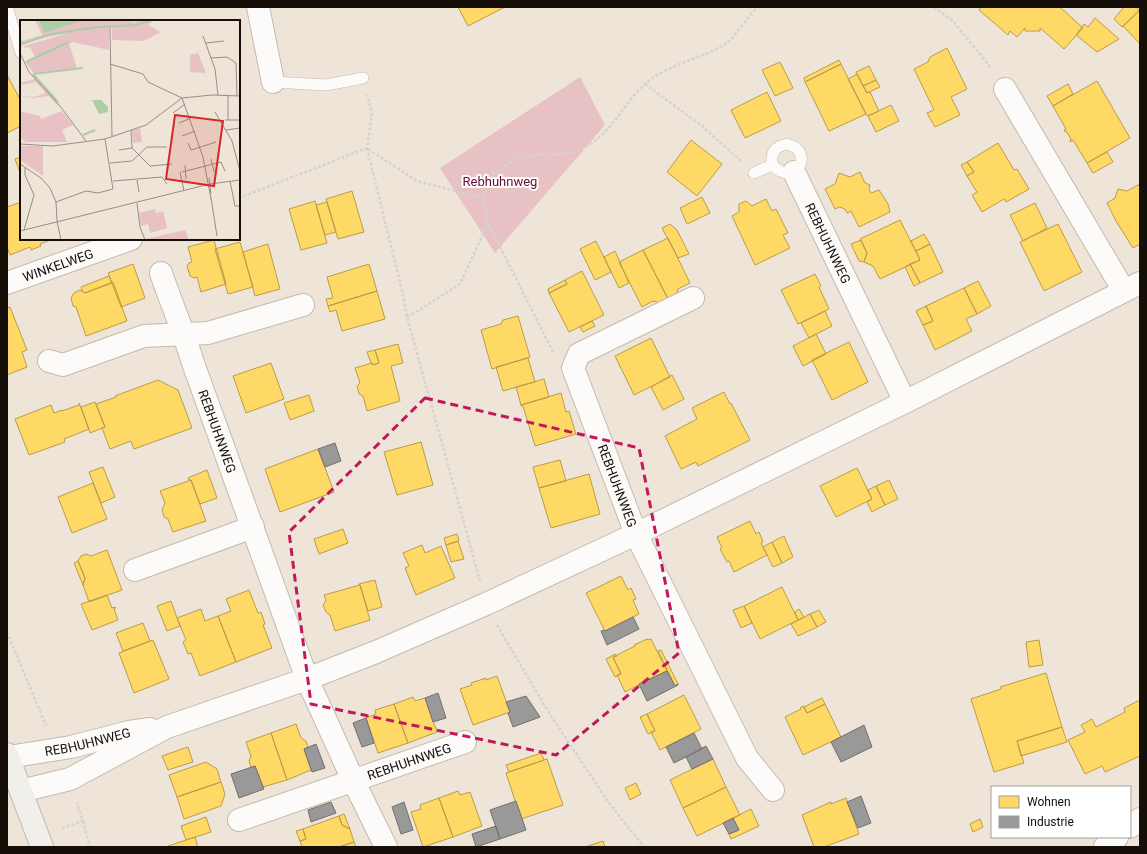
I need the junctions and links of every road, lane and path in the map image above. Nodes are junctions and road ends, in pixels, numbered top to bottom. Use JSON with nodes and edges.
{"nodes":[{"id":1,"x":7,"y":7,"type":"edge"},
{"id":2,"x":258,"y":7,"type":"edge"},
{"id":3,"x":758,"y":7,"type":"edge"},
{"id":4,"x":934,"y":7,"type":"edge"},
{"id":5,"x":20,"y":49,"type":"edge"},
{"id":6,"x":363,"y":78,"type":"joint"},
{"id":7,"x":273,"y":82,"type":"joint"},
{"id":8,"x":646,"y":84,"type":"junction"},
{"id":9,"x":1005,"y":89,"type":"joint"},
{"id":10,"x":367,"y":148,"type":"junction"},
{"id":11,"x":772,"y":165,"type":"junction"},
{"id":12,"x":794,"y":172,"type":"junction"},
{"id":13,"x":754,"y":173,"type":"joint"},
{"id":14,"x":240,"y":198,"type":"edge"},
{"id":15,"x":484,"y":199,"type":"junction"},
{"id":16,"x":488,"y":223,"type":"junction"},
{"id":17,"x":128,"y":240,"type":"edge"},
{"id":18,"x":161,"y":273,"type":"dead end"},
{"id":19,"x":7,"y":283,"type":"edge"},
{"id":20,"x":1132,"y":287,"type":"edge"},
{"id":21,"x":693,"y":298,"type":"dead end"},
{"id":22,"x":303,"y":305,"type":"dead end"},
{"id":23,"x":407,"y":316,"type":"junction"},
{"id":24,"x":185,"y":334,"type":"junction"},
{"id":25,"x":49,"y":361,"type":"dead end"},
{"id":26,"x":574,"y":368,"type":"junction"},
{"id":27,"x":905,"y":402,"type":"junction"},
{"id":28,"x":253,"y":527,"type":"junction"},
{"id":29,"x":636,"y":534,"type":"junction"},
{"id":30,"x":135,"y":570,"type":"dead end"},
{"id":31,"x":486,"y":604,"type":"junction"},
{"id":32,"x":7,"y":632,"type":"edge"},
{"id":33,"x":307,"y":679,"type":"junction"},
{"id":34,"x":168,"y":727,"type":"junction"},
{"id":35,"x":48,"y":730,"type":"dead end"},
{"id":36,"x":465,"y":742,"type":"dead end"},
{"id":37,"x":7,"y":756,"type":"edge"},
{"id":38,"x":353,"y":780,"type":"junction"},
{"id":39,"x":773,"y":790,"type":"dead end"},
{"id":40,"x":14,"y":792,"type":"edge"},
{"id":41,"x":76,"y":800,"type":"dead end"},
{"id":42,"x":1140,"y":819,"type":"edge"},
{"id":43,"x":239,"y":820,"type":"dead end"},
{"id":44,"x":83,"y":821,"type":"junction"},
{"id":45,"x":1131,"y":826,"type":"edge"},
{"id":46,"x":63,"y":827,"type":"dead end"},
{"id":47,"x":1117,"y":838,"type":"edge"},
{"id":48,"x":42,"y":847,"type":"edge"},
{"id":49,"x":90,"y":847,"type":"edge"},
{"id":50,"x":386,"y":847,"type":"edge"},
{"id":51,"x":644,"y":847,"type":"edge"},
{"id":52,"x":1105,"y":847,"type":"edge"}],
"edges":[{"from":1,"to":5,"type":"lane"},
{"from":2,"to":7,"type":"street"},
{"from":3,"to":8,"type":"path"},
{"from":4,"to":9,"type":"path"},
{"from":6,"to":7,"type":"lane"},
{"from":6,"to":10,"type":"path"},
{"from":8,"to":13,"type":"path"},
{"from":8,"to":15,"type":"path"},
{"from":9,"to":20,"type":"street","name":"REBHUHNWEG"},
{"from":10,"to":14,"type":"path"},
{"from":10,"to":15,"type":"path"},
{"from":10,"to":23,"type":"path"},
{"from":11,"to":12,"type":"lane"},
{"from":11,"to":12,"type":"lane"},
{"from":11,"to":13,"type":"lane"},
{"from":12,"to":27,"type":"street","name":"REBHUHNWEG"},
{"from":15,"to":16,"type":"path"},
{"from":16,"to":23,"type":"path"},
{"from":16,"to":26,"type":"path"},
{"from":17,"to":19,"type":"street","name":"WINKELWEG"},
{"from":18,"to":24,"type":"street","name":"REBHUHNWEG"},
{"from":20,"to":27,"type":"street","name":"REBHUHNWEG"},
{"from":21,"to":26,"type":"street"},
{"from":22,"to":24,"type":"street"},
{"from":23,"to":31,"type":"path"},
{"from":24,"to":25,"type":"street"},
{"from":24,"to":28,"type":"street","name":"REBHUHNWEG"},
{"from":26,"to":29,"type":"street","name":"REBHUHNWEG"},
{"from":27,"to":29,"type":"street","name":"REBHUHNWEG"},
{"from":28,"to":30,"type":"street"},
{"from":28,"to":33,"type":"street","name":"REBHUHNWEG"},
{"from":29,"to":31,"type":"street","name":"REBHUHNWEG"},
{"from":29,"to":39,"type":"street","name":"REBHUHNWEG"},
{"from":31,"to":33,"type":"street","name":"REBHUHNWEG"},
{"from":31,"to":51,"type":"path"},
{"from":32,"to":35,"type":"path"},
{"from":33,"to":34,"type":"street","name":"REBHUHNWEG"},
{"from":33,"to":38,"type":"street","name":"REBHUHNWEG"},
{"from":34,"to":37,"type":"street","name":"REBHUHNWEG"},
{"from":34,"to":40,"type":"street","name":"REBHUHNWEG"},
{"from":36,"to":38,"type":"street","name":"REBHUHNWEG"},
{"from":37,"to":40,"type":"main road"},
{"from":38,"to":43,"type":"street","name":"REBHUHNWEG"},
{"from":38,"to":50,"type":"street","name":"REBHUHNWEG"},
{"from":40,"to":48,"type":"main road"},
{"from":41,"to":44,"type":"path"},
{"from":42,"to":45,"type":"street"},
{"from":44,"to":46,"type":"path"},
{"from":44,"to":49,"type":"path"},
{"from":47,"to":52,"type":"street"}]}
